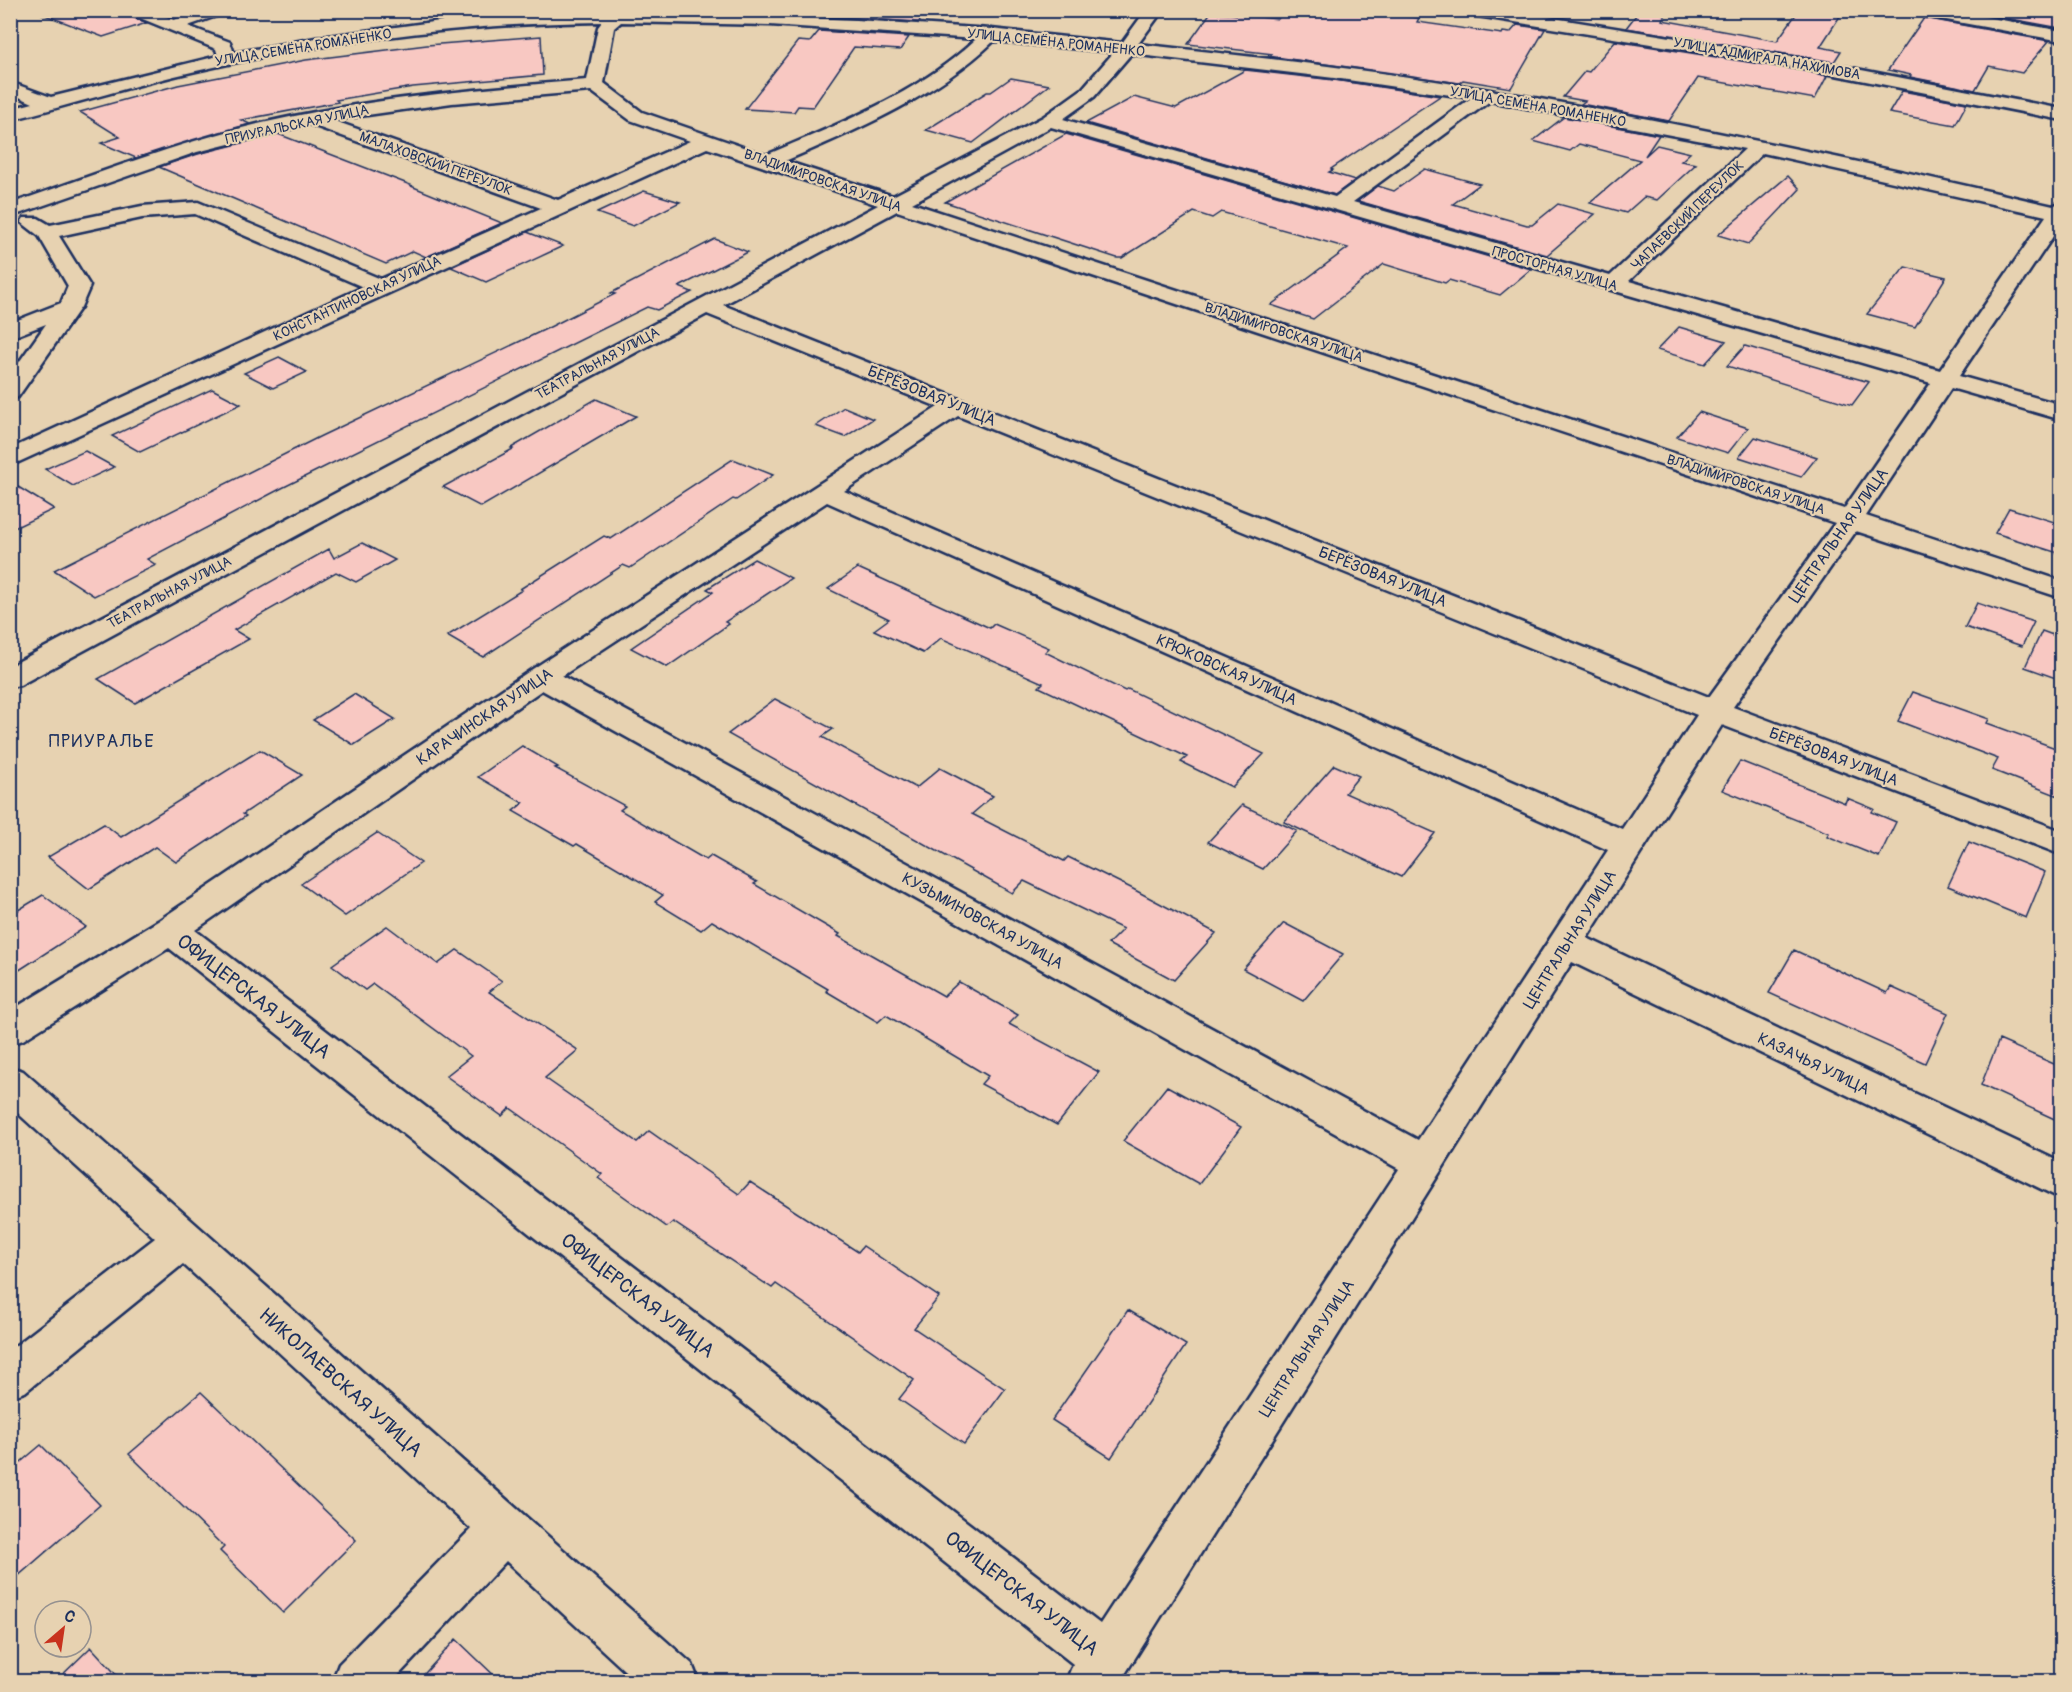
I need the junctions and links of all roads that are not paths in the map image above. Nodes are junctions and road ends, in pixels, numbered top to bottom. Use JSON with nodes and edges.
{"nodes":[{"id":1,"x":134,"y":10,"type":"edge"},
{"id":2,"x":219,"y":10,"type":"edge"},
{"id":3,"x":418,"y":10,"type":"edge"},
{"id":4,"x":1155,"y":10,"type":"edge"},
{"id":5,"x":1471,"y":10,"type":"edge"},
{"id":6,"x":1919,"y":10,"type":"edge"},
{"id":7,"x":621,"y":13,"type":"edge"},
{"id":8,"x":772,"y":15,"type":"edge"},
{"id":9,"x":175,"y":25,"type":"junction"},
{"id":10,"x":422,"y":29,"type":"junction"},
{"id":11,"x":991,"y":34,"type":"junction"},
{"id":12,"x":2061,"y":36,"type":"edge"},
{"id":13,"x":1127,"y":48,"type":"junction"},
{"id":14,"x":227,"y":58,"type":"junction"},
{"id":15,"x":595,"y":85,"type":"junction"},
{"id":16,"x":10,"y":87,"type":"edge"},
{"id":17,"x":1487,"y":95,"type":"junction"},
{"id":18,"x":50,"y":103,"type":"junction"},
{"id":19,"x":10,"y":115,"type":"edge"},
{"id":20,"x":2061,"y":115,"type":"edge"},
{"id":21,"x":314,"y":119,"type":"junction"},
{"id":22,"x":1049,"y":121,"type":"junction"},
{"id":23,"x":706,"y":141,"type":"junction"},
{"id":24,"x":1759,"y":146,"type":"junction"},
{"id":25,"x":770,"y":160,"type":"junction"},
{"id":26,"x":892,"y":203,"type":"junction"},
{"id":27,"x":1337,"y":205,"type":"junction"},
{"id":28,"x":558,"y":207,"type":"junction"},
{"id":29,"x":11,"y":210,"type":"edge"},
{"id":30,"x":2060,"y":211,"type":"edge"},
{"id":31,"x":47,"y":232,"type":"junction"},
{"id":32,"x":1614,"y":284,"type":"junction"},
{"id":33,"x":381,"y":287,"type":"junction"},
{"id":34,"x":705,"y":305,"type":"junction"},
{"id":35,"x":70,"y":308,"type":"junction"},
{"id":36,"x":10,"y":331,"type":"edge"},
{"id":37,"x":1945,"y":379,"type":"junction"},
{"id":38,"x":10,"y":392,"type":"edge"},
{"id":39,"x":958,"y":405,"type":"junction"},
{"id":40,"x":2061,"y":413,"type":"edge"},
{"id":41,"x":10,"y":459,"type":"edge"},
{"id":42,"x":826,"y":492,"type":"junction"},
{"id":43,"x":1851,"y":519,"type":"junction"},
{"id":44,"x":2061,"y":590,"type":"edge"},
{"id":45,"x":542,"y":677,"type":"junction"},
{"id":46,"x":10,"y":678,"type":"edge"},
{"id":47,"x":1715,"y":711,"type":"junction"},
{"id":48,"x":2061,"y":844,"type":"edge"},
{"id":49,"x":1628,"y":845,"type":"junction"},
{"id":50,"x":170,"y":930,"type":"junction"},
{"id":51,"x":1568,"y":944,"type":"junction"},
{"id":52,"x":10,"y":1030,"type":"edge"},
{"id":53,"x":10,"y":1082,"type":"edge"},
{"id":54,"x":1424,"y":1163,"type":"junction"},
{"id":55,"x":2061,"y":1182,"type":"edge"},
{"id":56,"x":183,"y":1240,"type":"junction"},
{"id":57,"x":10,"y":1377,"type":"edge"},
{"id":58,"x":504,"y":1529,"type":"junction"},
{"id":59,"x":1099,"y":1670,"type":"edge"},
{"id":60,"x":357,"y":1682,"type":"edge"},
{"id":61,"x":674,"y":1682,"type":"edge"}],
"edges":[{"from":1,"to":9,"type":"street"},
{"from":2,"to":9,"type":"street"},
{"from":3,"to":10,"type":"street"},
{"from":4,"to":13,"type":"street","name":"ТЕАТРАЛЬНАЯ УЛИЦА"},
{"from":5,"to":20,"type":"street","name":"УЛИЦА АДМИРАЛА НАХИМОВА"},
{"from":6,"to":12,"type":"street"},
{"from":7,"to":8,"type":"street","name":"УЛИЦА СЕМЁНА РОМАНЕНКО"},
{"from":7,"to":10,"type":"street","name":"УЛИЦА СЕМЁНА РОМАНЕНКО"},
{"from":7,"to":15,"type":"street"},
{"from":8,"to":11,"type":"street","name":"УЛИЦА СЕМЁНА РОМАНЕНКО"},
{"from":9,"to":14,"type":"street"},
{"from":10,"to":14,"type":"street","name":"УЛИЦА СЕМЁНА РОМАНЕНКО"},
{"from":11,"to":13,"type":"street","name":"УЛИЦА СЕМЁНА РОМАНЕНКО"},
{"from":11,"to":25,"type":"street"},
{"from":13,"to":17,"type":"street","name":"УЛИЦА СЕМЁНА РОМАНЕНКО"},
{"from":13,"to":22,"type":"street","name":"ТЕАТРАЛЬНАЯ УЛИЦА"},
{"from":14,"to":18,"type":"street","name":"УЛИЦА СЕМЁНА РОМАНЕНКО"},
{"from":15,"to":21,"type":"street","name":"ПРИУРАЛЬСКАЯ УЛИЦА"},
{"from":15,"to":23,"type":"street","name":"ВЛАДИМИРОВСКАЯ УЛИЦА"},
{"from":16,"to":18,"type":"street"},
{"from":17,"to":24,"type":"street","name":"УЛИЦА СЕМЁНА РОМАНЕНКО"},
{"from":17,"to":27,"type":"street"},
{"from":18,"to":19,"type":"street","name":"УЛИЦА СЕМЁНА РОМАНЕНКО"},
{"from":21,"to":28,"type":"street","name":"МАЛАХОВСКИЙ ПЕРЕУЛОК"},
{"from":21,"to":29,"type":"street","name":"ПРИУРАЛЬСКАЯ УЛИЦА"},
{"from":22,"to":26,"type":"street","name":"ТЕАТРАЛЬНАЯ УЛИЦА"},
{"from":22,"to":27,"type":"street","name":"ПРОСТОРНАЯ УЛИЦА"},
{"from":23,"to":25,"type":"street","name":"ВЛАДИМИРОВСКАЯ УЛИЦА"},
{"from":23,"to":28,"type":"street","name":"КОНСТАНТИНОВСКАЯ УЛИЦА"},
{"from":24,"to":30,"type":"street","name":"УЛИЦА СЕМЁНА РОМАНЕНКО"},
{"from":24,"to":32,"type":"street","name":"ЧАПАЕВСКИЙ ПЕРЕУЛОК"},
{"from":25,"to":26,"type":"street","name":"ВЛАДИМИРОВСКАЯ УЛИЦА"},
{"from":26,"to":34,"type":"street","name":"ТЕАТРАЛЬНАЯ УЛИЦА"},
{"from":26,"to":43,"type":"street","name":"ВЛАДИМИРОВСКАЯ УЛИЦА"},
{"from":27,"to":32,"type":"street","name":"ПРОСТОРНАЯ УЛИЦА"},
{"from":28,"to":33,"type":"street","name":"КОНСТАНТИНОВСКАЯ УЛИЦА"},
{"from":29,"to":31,"type":"street"},
{"from":30,"to":37,"type":"street","name":"ЦЕНТРАЛЬНАЯ УЛИЦА"},
{"from":31,"to":33,"type":"street"},
{"from":31,"to":35,"type":"street"},
{"from":32,"to":37,"type":"street","name":"ПРОСТОРНАЯ УЛИЦА"},
{"from":33,"to":41,"type":"street","name":"КОНСТАНТИНОВСКАЯ УЛИЦА"},
{"from":34,"to":39,"type":"street","name":"БЕРЁЗОВАЯ УЛИЦА"},
{"from":34,"to":46,"type":"street","name":"ТЕАТРАЛЬНАЯ УЛИЦА"},
{"from":35,"to":36,"type":"street"},
{"from":35,"to":38,"type":"street"},
{"from":37,"to":40,"type":"street","name":"ПРОСТОРНАЯ УЛИЦА"},
{"from":37,"to":43,"type":"street","name":"ЦЕНТРАЛЬНАЯ УЛИЦА"},
{"from":39,"to":42,"type":"street","name":"КАРАЧИНСКАЯ УЛИЦА"},
{"from":39,"to":47,"type":"street","name":"БЕРЁЗОВАЯ УЛИЦА"},
{"from":42,"to":45,"type":"street","name":"КАРАЧИНСКАЯ УЛИЦА"},
{"from":42,"to":49,"type":"street","name":"КРЮКОВСКАЯ УЛИЦА"},
{"from":43,"to":44,"type":"street","name":"ВЛАДИМИРОВСКАЯ УЛИЦА"},
{"from":43,"to":47,"type":"street","name":"ЦЕНТРАЛЬНАЯ УЛИЦА"},
{"from":45,"to":50,"type":"street","name":"КАРАЧИНСКАЯ УЛИЦА"},
{"from":45,"to":54,"type":"street","name":"КУЗЬМИНОВСКАЯ УЛИЦА"},
{"from":47,"to":48,"type":"street","name":"БЕРЁЗОВАЯ УЛИЦА"},
{"from":47,"to":49,"type":"street","name":"ЦЕНТРАЛЬНАЯ УЛИЦА"},
{"from":49,"to":51,"type":"street","name":"ЦЕНТРАЛЬНАЯ УЛИЦА"},
{"from":50,"to":52,"type":"street","name":"КАРАЧИНСКАЯ УЛИЦА"},
{"from":50,"to":59,"type":"street","name":"ОФИЦЕРСКАЯ УЛИЦА"},
{"from":51,"to":54,"type":"street","name":"ЦЕНТРАЛЬНАЯ УЛИЦА"},
{"from":51,"to":55,"type":"street","name":"КАЗАЧЬЯ УЛИЦА"},
{"from":53,"to":56,"type":"street","name":"НИКОЛАЕВСКАЯ УЛИЦА"},
{"from":54,"to":59,"type":"street","name":"ЦЕНТРАЛЬНАЯ УЛИЦА"},
{"from":56,"to":57,"type":"street"},
{"from":56,"to":58,"type":"street","name":"НИКОЛАЕВСКАЯ УЛИЦА"},
{"from":58,"to":60,"type":"street"},
{"from":58,"to":61,"type":"street","name":"НИКОЛАЕВСКАЯ УЛИЦА"}]}
